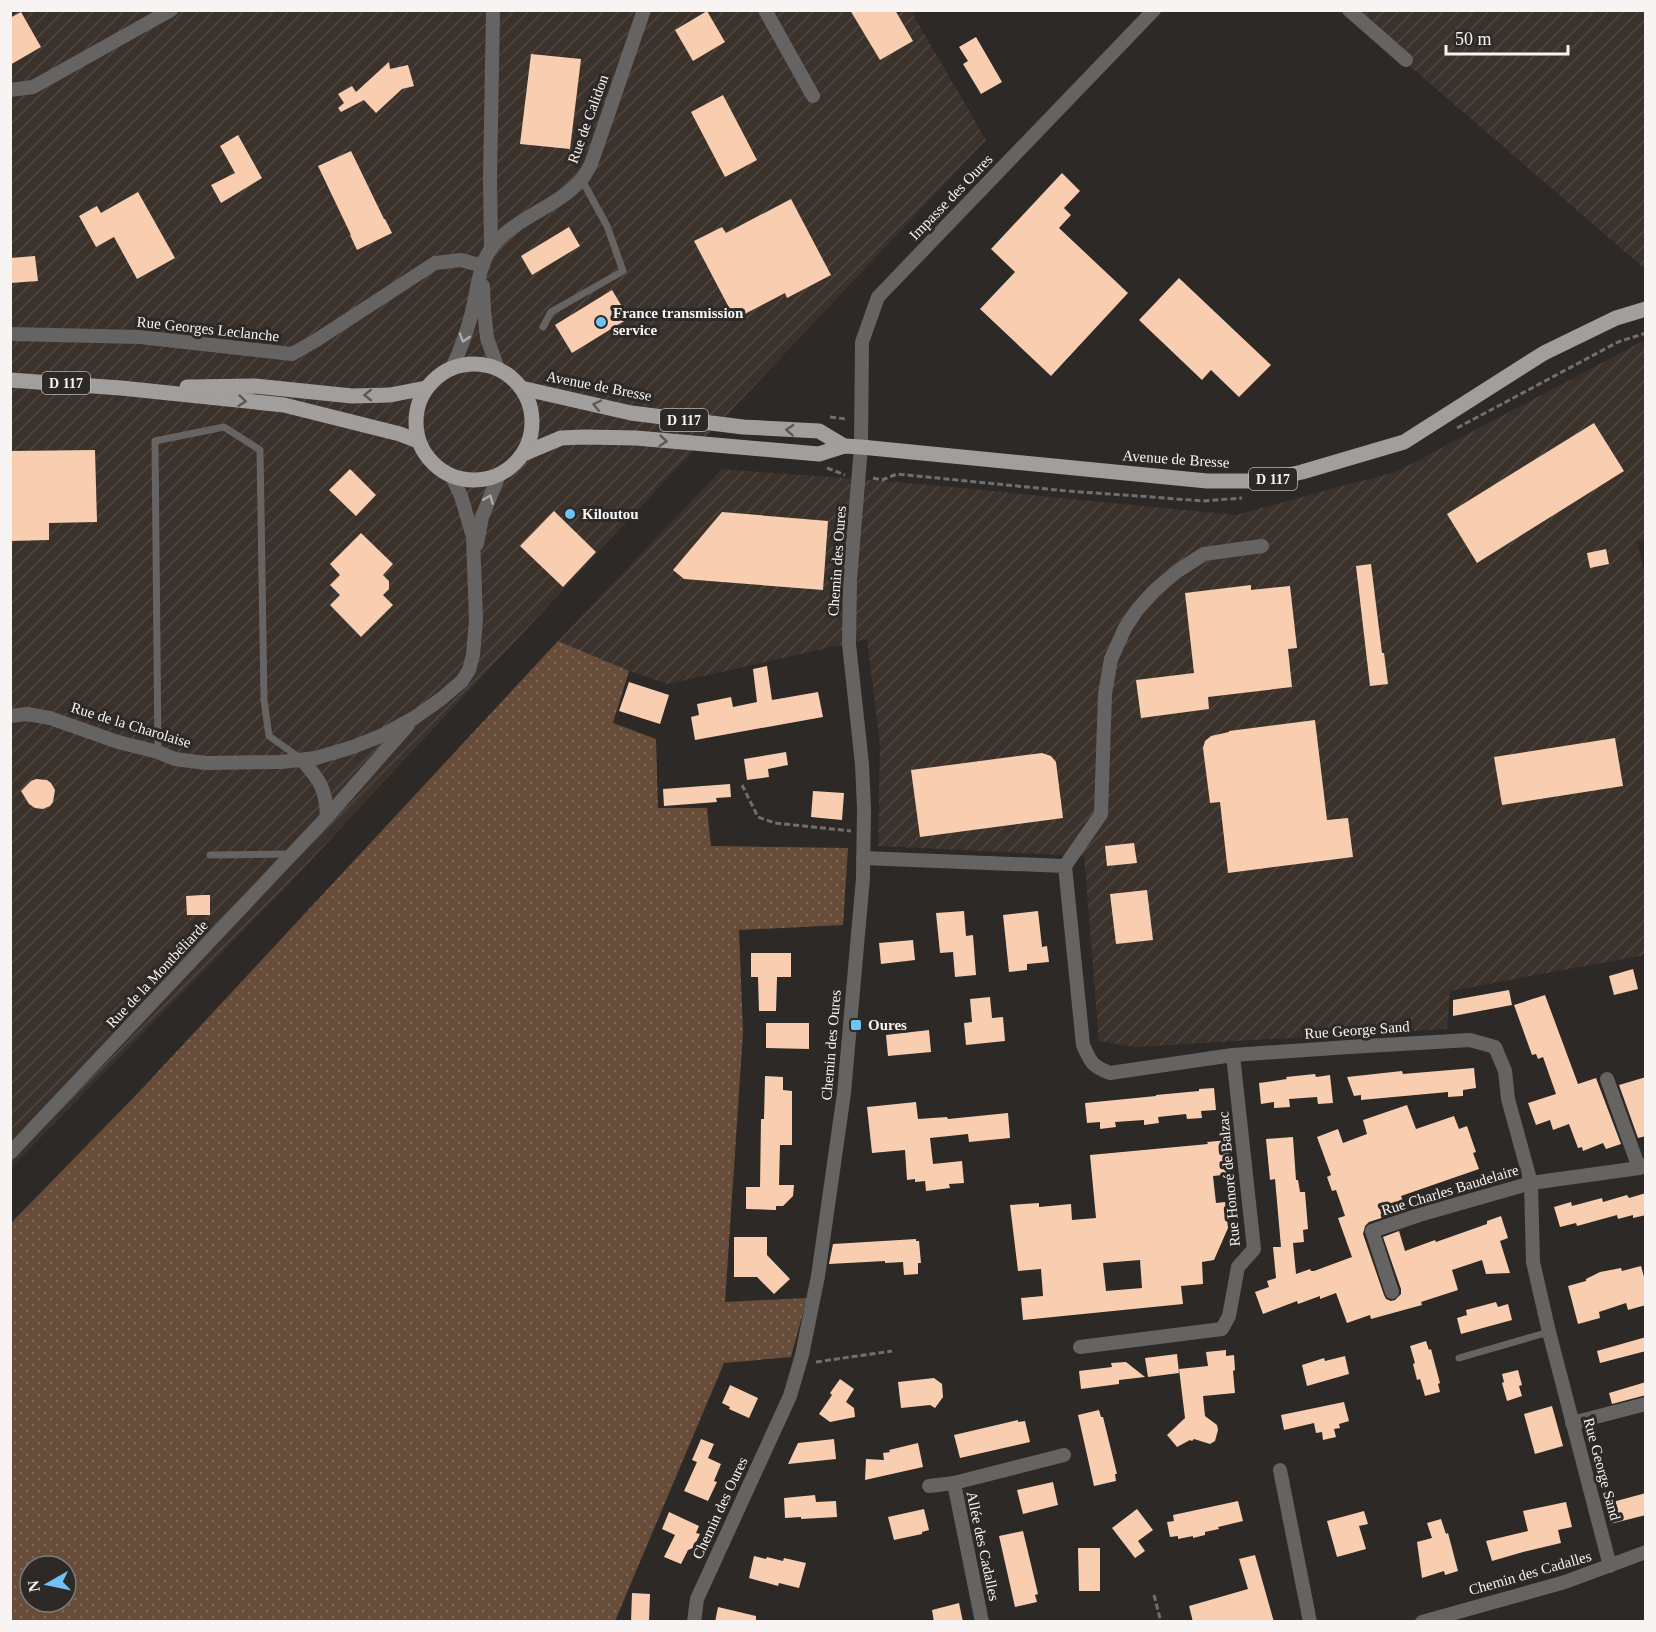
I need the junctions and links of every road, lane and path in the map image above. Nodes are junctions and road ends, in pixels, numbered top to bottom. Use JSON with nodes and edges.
{"nodes":[{"id":1,"x":171,"y":10,"type":"edge"},
{"id":2,"x":494,"y":10,"type":"edge"},
{"id":3,"x":644,"y":10,"type":"edge"},
{"id":4,"x":765,"y":10,"type":"edge"},
{"id":5,"x":1154,"y":10,"type":"edge"},
{"id":6,"x":1349,"y":10,"type":"edge"},
{"id":7,"x":1406,"y":60,"type":"dead end"},
{"id":8,"x":10,"y":90,"type":"edge"},
{"id":9,"x":813,"y":96,"type":"dead end"},
{"id":10,"x":582,"y":180,"type":"junction"},
{"id":11,"x":491,"y":247,"type":"junction"},
{"id":12,"x":483,"y":266,"type":"junction"},
{"id":13,"x":1646,"y":309,"type":"edge"},
{"id":14,"x":543,"y":327,"type":"dead end"},
{"id":15,"x":1646,"y":333,"type":"edge"},
{"id":16,"x":10,"y":334,"type":"edge"},
{"id":17,"x":452,"y":368,"type":"junction"},
{"id":18,"x":498,"y":369,"type":"junction"},
{"id":19,"x":10,"y":380,"type":"edge"},
{"id":20,"x":121,"y":388,"type":"junction"},
{"id":21,"x":426,"y":388,"type":"junction"},
{"id":22,"x":522,"y":388,"type":"junction"},
{"id":23,"x":1448,"y":433,"type":"dead end"},
{"id":24,"x":418,"y":441,"type":"junction"},
{"id":25,"x":844,"y":446,"type":"junction"},
{"id":26,"x":861,"y":447,"type":"junction"},
{"id":27,"x":523,"y":454,"type":"junction"},
{"id":28,"x":824,"y":466,"type":"dead end"},
{"id":29,"x":499,"y":475,"type":"junction"},
{"id":30,"x":842,"y":475,"type":"dead end"},
{"id":31,"x":452,"y":477,"type":"junction"},
{"id":32,"x":882,"y":480,"type":"dead end"},
{"id":33,"x":1243,"y":498,"type":"dead end"},
{"id":34,"x":1262,"y":546,"type":"dead end"},
{"id":35,"x":474,"y":564,"type":"junction"},
{"id":36,"x":10,"y":716,"type":"edge"},
{"id":37,"x":414,"y":718,"type":"junction"},
{"id":38,"x":158,"y":752,"type":"junction"},
{"id":39,"x":302,"y":760,"type":"junction"},
{"id":40,"x":742,"y":785,"type":"dead end"},
{"id":41,"x":327,"y":817,"type":"junction"},
{"id":42,"x":864,"y":832,"type":"junction"},
{"id":43,"x":292,"y":854,"type":"junction"},
{"id":44,"x":210,"y":855,"type":"dead end"},
{"id":45,"x":863,"y":858,"type":"junction"},
{"id":46,"x":1065,"y":866,"type":"junction"},
{"id":47,"x":1233,"y":1055,"type":"junction"},
{"id":48,"x":1607,"y":1079,"type":"dead end"},
{"id":49,"x":10,"y":1153,"type":"edge"},
{"id":50,"x":1642,"y":1167,"type":"edge"},
{"id":51,"x":1532,"y":1183,"type":"junction"},
{"id":52,"x":1392,"y":1292,"type":"dead end"},
{"id":53,"x":1549,"y":1332,"type":"junction"},
{"id":54,"x":1080,"y":1347,"type":"dead end"},
{"id":55,"x":892,"y":1351,"type":"dead end"},
{"id":56,"x":1459,"y":1358,"type":"dead end"},
{"id":57,"x":799,"y":1364,"type":"junction"},
{"id":58,"x":1646,"y":1404,"type":"edge"},
{"id":59,"x":1572,"y":1423,"type":"junction"},
{"id":60,"x":1064,"y":1455,"type":"dead end"},
{"id":61,"x":1280,"y":1470,"type":"dead end"},
{"id":62,"x":954,"y":1483,"type":"junction"},
{"id":63,"x":929,"y":1486,"type":"dead end"},
{"id":64,"x":1646,"y":1552,"type":"edge"},
{"id":65,"x":1610,"y":1566,"type":"junction"},
{"id":66,"x":1154,"y":1595,"type":"dead end"},
{"id":67,"x":694,"y":1622,"type":"edge"},
{"id":68,"x":982,"y":1622,"type":"edge"},
{"id":69,"x":1161,"y":1622,"type":"edge"},
{"id":70,"x":1310,"y":1622,"type":"edge"},
{"id":71,"x":1422,"y":1622,"type":"edge"}],
"edges":[{"from":1,"to":8,"type":"street"},
{"from":2,"to":11,"type":"street"},
{"from":3,"to":10,"type":"street","name":"Rue de Calidon"},
{"from":4,"to":9,"type":"street"},
{"from":5,"to":26,"type":"street","name":"Impasse des Oures"},
{"from":6,"to":7,"type":"street"},
{"from":10,"to":11,"type":"street","name":"Rue de Calidon"},
{"from":10,"to":14,"type":"lane"},
{"from":11,"to":12,"type":"street","name":"Rue de Calidon"},
{"from":12,"to":16,"type":"street","name":"Rue Georges Leclanche"},
{"from":12,"to":17,"type":"street","name":"Rue de Calidon","one_way":true},
{"from":12,"to":18,"type":"street","name":"Rue de Calidon"},
{"from":13,"to":26,"type":"main road","name":"Avenue de Bresse","number":"D 117"},
{"from":15,"to":23,"type":"path"},
{"from":17,"to":18,"type":"main road"},
{"from":17,"to":21,"type":"main road"},
{"from":18,"to":22,"type":"main road"},
{"from":19,"to":20,"type":"main road","number":"D 117"},
{"from":21,"to":20,"type":"main road","number":"D 117","one_way":true},
{"from":20,"to":24,"type":"main road","number":"D 117","one_way":true},
{"from":21,"to":24,"type":"main road"},
{"from":25,"to":22,"type":"main road","name":"Avenue de Bresse","number":"D 117","one_way":true},
{"from":22,"to":27,"type":"main road"},
{"from":24,"to":31,"type":"main road"},
{"from":25,"to":26,"type":"main road","name":"Avenue de Bresse","number":"D 117"},
{"from":27,"to":25,"type":"main road","name":"Avenue de Bresse","number":"D 117","one_way":true},
{"from":26,"to":42,"type":"street","name":"Chemin des Oures"},
{"from":27,"to":29,"type":"main road"},
{"from":28,"to":30,"type":"path"},
{"from":29,"to":31,"type":"main road"},
{"from":35,"to":29,"type":"street","one_way":true},
{"from":31,"to":35,"type":"street"},
{"from":32,"to":33,"type":"path"},
{"from":34,"to":46,"type":"street"},
{"from":35,"to":37,"type":"street","name":"Rue de la Charolaise"},
{"from":36,"to":38,"type":"street","name":"Rue de la Charolaise"},
{"from":37,"to":39,"type":"street","name":"Rue de la Charolaise"},
{"from":37,"to":41,"type":"street","name":"Rue de la Montbéliarde"},
{"from":38,"to":39,"type":"street","name":"Rue de la Charolaise"},
{"from":38,"to":39,"type":"lane"},
{"from":39,"to":41,"type":"street"},
{"from":40,"to":42,"type":"path"},
{"from":41,"to":43,"type":"street","name":"Rue de la Montbéliarde"},
{"from":42,"to":45,"type":"street","name":"Chemin des Oures"},
{"from":43,"to":44,"type":"lane"},
{"from":43,"to":49,"type":"street","name":"Rue de la Montbéliarde"},
{"from":45,"to":46,"type":"street"},
{"from":45,"to":57,"type":"street","name":"Chemin des Oures"},
{"from":46,"to":47,"type":"street","name":"Rue George Sand"},
{"from":47,"to":51,"type":"street","name":"Rue George Sand"},
{"from":47,"to":54,"type":"street","name":"Rue Honoré de Balzac"},
{"from":48,"to":50,"type":"street"},
{"from":50,"to":51,"type":"street"},
{"from":51,"to":52,"type":"street","name":"Rue Charles Baudelaire"},
{"from":51,"to":53,"type":"street","name":"Rue George Sand"},
{"from":53,"to":56,"type":"lane"},
{"from":53,"to":59,"type":"street","name":"Rue George Sand"},
{"from":55,"to":57,"type":"path"},
{"from":57,"to":67,"type":"street","name":"Chemin des Oures"},
{"from":58,"to":59,"type":"street"},
{"from":59,"to":65,"type":"street","name":"Rue George Sand"},
{"from":60,"to":62,"type":"street","name":"Allée des Cadalles"},
{"from":61,"to":70,"type":"street"},
{"from":62,"to":63,"type":"street"},
{"from":62,"to":68,"type":"street","name":"Allée des Cadalles"},
{"from":64,"to":65,"type":"street","name":"Chemin des Cadalles"},
{"from":65,"to":71,"type":"street","name":"Chemin des Cadalles"},
{"from":66,"to":69,"type":"path"}]}
